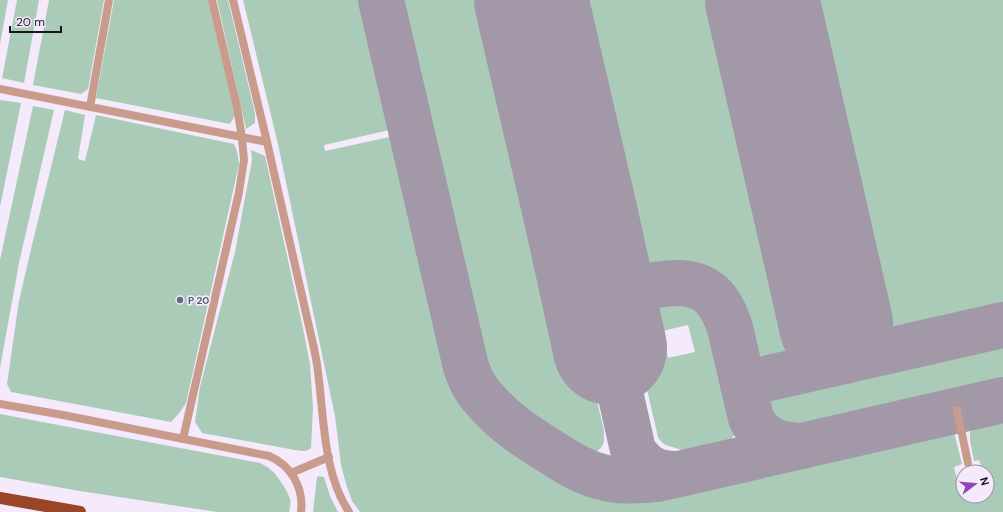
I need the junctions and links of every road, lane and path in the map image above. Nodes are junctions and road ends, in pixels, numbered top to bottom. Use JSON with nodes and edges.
{"nodes":[{"id":1,"x":109,"y":0,"type":"edge"},
{"id":2,"x":212,"y":0,"type":"edge"},
{"id":3,"x":233,"y":0,"type":"edge"},
{"id":4,"x":0,"y":89,"type":"edge"},
{"id":5,"x":90,"y":107,"type":"junction"},
{"id":6,"x":242,"y":138,"type":"junction"},
{"id":7,"x":267,"y":142,"type":"junction"},
{"id":8,"x":0,"y":404,"type":"edge"},
{"id":9,"x":957,"y":410,"type":"dead end"},
{"id":10,"x":183,"y":439,"type":"junction"},
{"id":11,"x":329,"y":457,"type":"junction"},
{"id":12,"x":968,"y":463,"type":"dead end"},
{"id":13,"x":291,"y":473,"type":"junction"},
{"id":14,"x":0,"y":498,"type":"edge"},
{"id":15,"x":80,"y":512,"type":"edge"},
{"id":16,"x":301,"y":512,"type":"edge"},
{"id":17,"x":349,"y":512,"type":"edge"}],
"edges":[{"from":1,"to":5,"type":"lane"},
{"from":2,"to":6,"type":"lane"},
{"from":3,"to":7,"type":"lane"},
{"from":4,"to":5,"type":"lane"},
{"from":5,"to":6,"type":"lane"},
{"from":6,"to":7,"type":"lane"},
{"from":6,"to":10,"type":"lane"},
{"from":7,"to":11,"type":"lane"},
{"from":8,"to":10,"type":"lane"},
{"from":9,"to":12,"type":"lane"},
{"from":10,"to":13,"type":"lane"},
{"from":11,"to":13,"type":"lane"},
{"from":11,"to":17,"type":"lane"},
{"from":13,"to":16,"type":"lane"},
{"from":14,"to":15,"type":"highway"}]}
